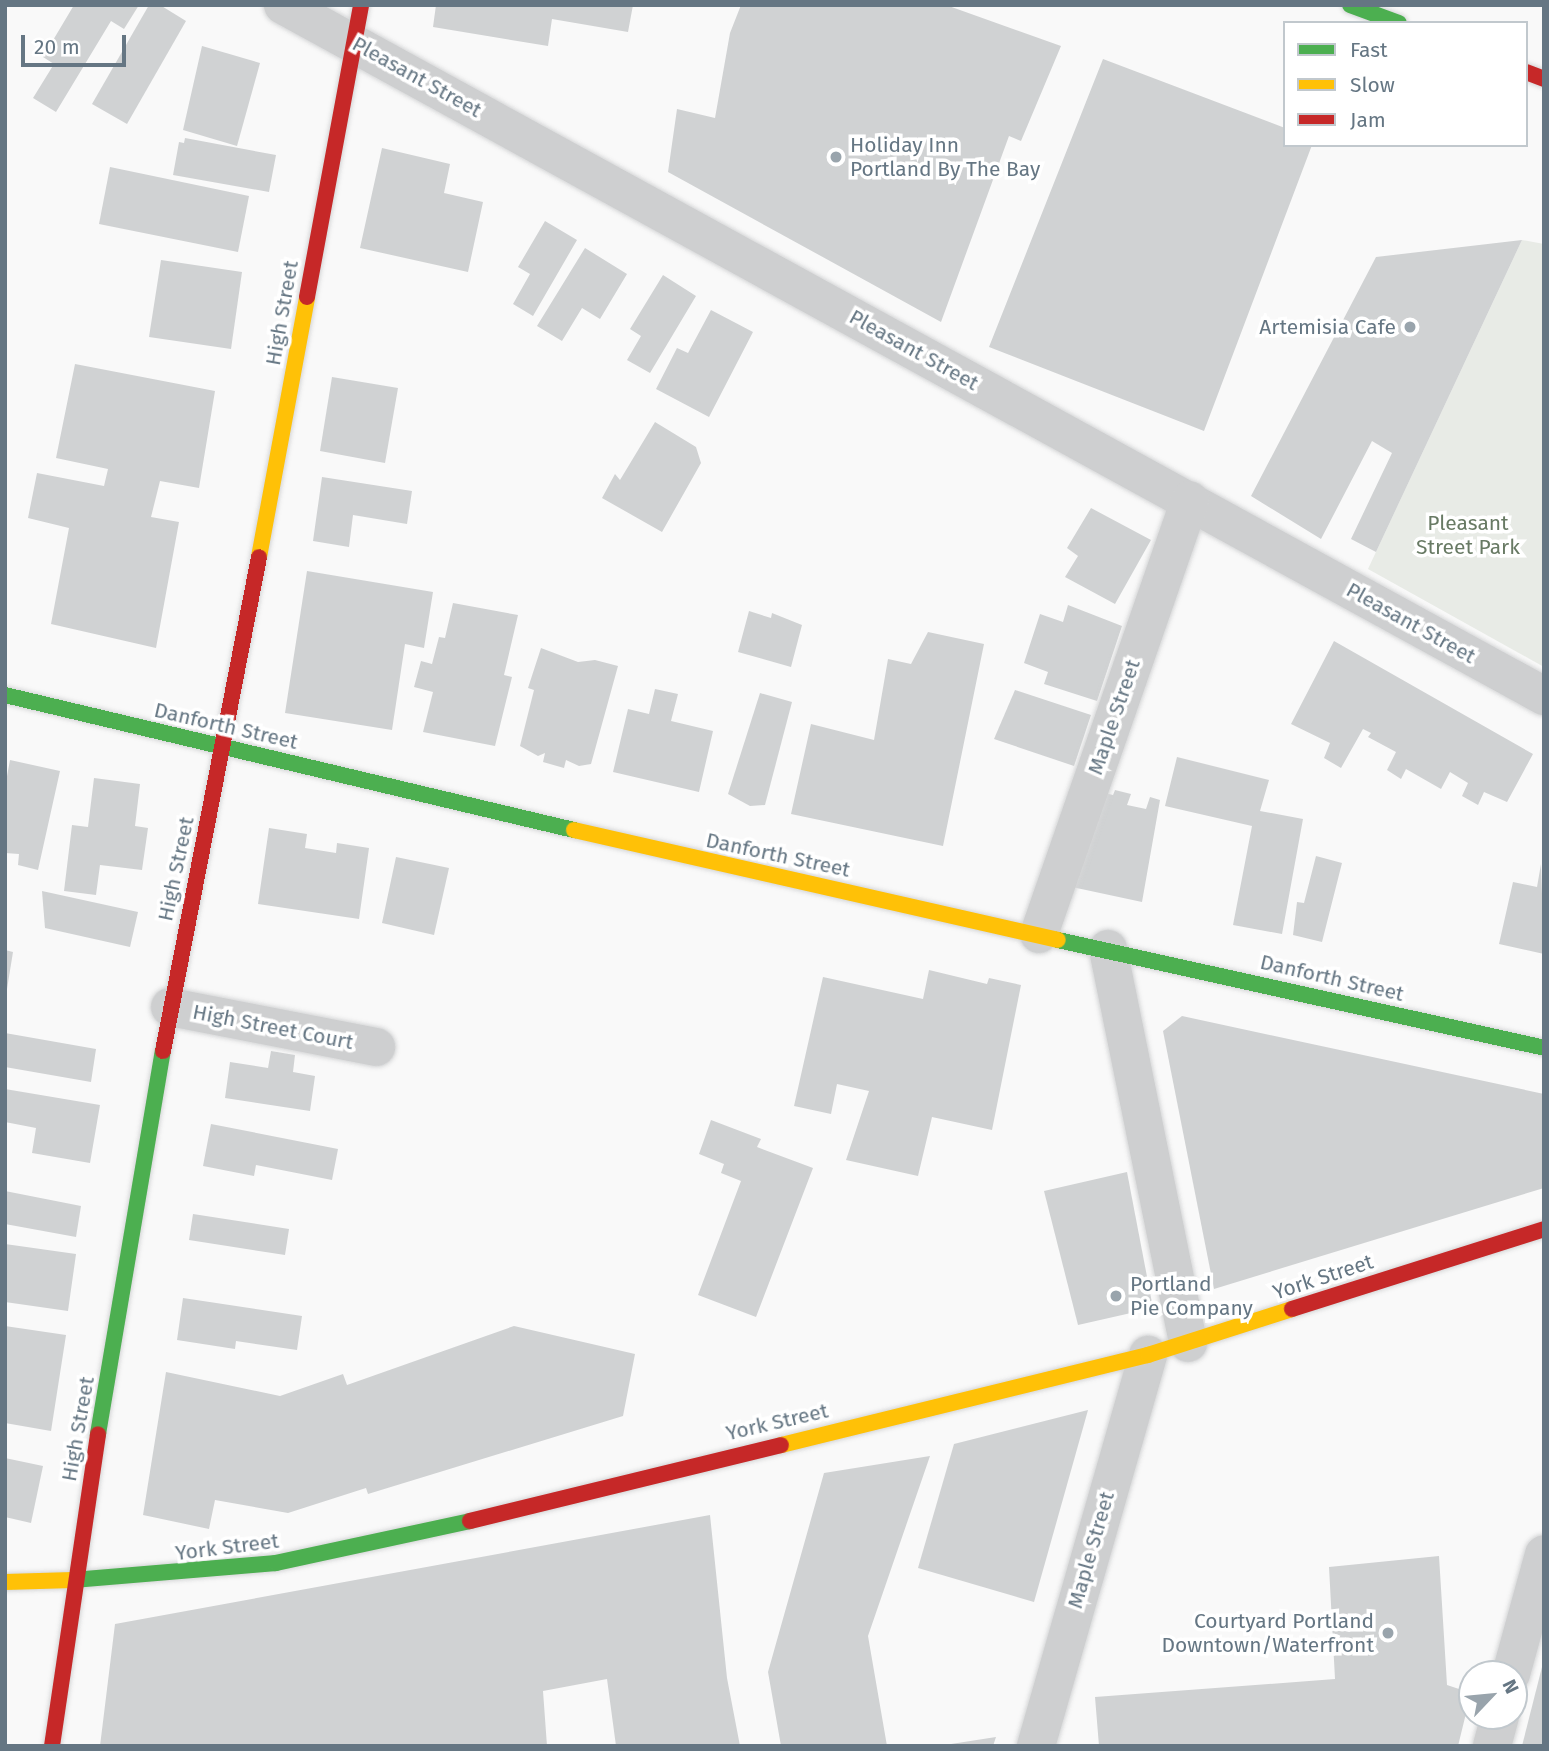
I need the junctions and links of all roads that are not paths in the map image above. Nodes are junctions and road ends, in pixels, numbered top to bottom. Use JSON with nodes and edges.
{"nodes":[{"id":1,"x":283,"y":5,"type":"edge"},
{"id":2,"x":361,"y":5,"type":"edge"},
{"id":3,"x":1350,"y":5,"type":"edge"},
{"id":4,"x":1394,"y":21,"type":"edge"},
{"id":5,"x":353,"y":42,"type":"junction"},
{"id":6,"x":1190,"y":501,"type":"junction"},
{"id":7,"x":5,"y":695,"type":"edge"},
{"id":8,"x":1544,"y":696,"type":"edge"},
{"id":9,"x":223,"y":748,"type":"junction"},
{"id":10,"x":1039,"y":933,"type":"junction"},
{"id":11,"x":1108,"y":949,"type":"junction"},
{"id":12,"x":170,"y":1007,"type":"junction"},
{"id":13,"x":376,"y":1047,"type":"dead end"},
{"id":14,"x":1544,"y":1048,"type":"edge"},
{"id":15,"x":1544,"y":1229,"type":"edge"},
{"id":16,"x":1188,"y":1343,"type":"junction"},
{"id":17,"x":1148,"y":1354,"type":"junction"},
{"id":18,"x":1544,"y":1554,"type":"edge"},
{"id":19,"x":73,"y":1580,"type":"junction"},
{"id":20,"x":5,"y":1582,"type":"edge"},
{"id":21,"x":1515,"y":1660,"type":"edge"},
{"id":22,"x":51,"y":1746,"type":"edge"},
{"id":23,"x":1036,"y":1746,"type":"edge"}],
"edges":[{"from":1,"to":5,"type":"street","name":"Pleasant Street"},
{"from":2,"to":5,"type":"street","name":"High Street"},
{"from":3,"to":4,"type":"street"},
{"from":5,"to":6,"type":"street","name":"Pleasant Street"},
{"from":5,"to":9,"type":"street","name":"High Street"},
{"from":6,"to":8,"type":"street","name":"Pleasant Street"},
{"from":6,"to":10,"type":"street","name":"Maple Street"},
{"from":7,"to":9,"type":"street","name":"Danforth Street"},
{"from":9,"to":10,"type":"street","name":"Danforth Street"},
{"from":9,"to":12,"type":"street","name":"High Street"},
{"from":10,"to":11,"type":"street","name":"Danforth Street"},
{"from":11,"to":14,"type":"street","name":"Danforth Street"},
{"from":11,"to":16,"type":"street"},
{"from":12,"to":13,"type":"street","name":"High Street Court"},
{"from":12,"to":19,"type":"street","name":"High Street"},
{"from":15,"to":16,"type":"street","name":"York Street"},
{"from":16,"to":17,"type":"street","name":"York Street"},
{"from":17,"to":19,"type":"street","name":"York Street"},
{"from":17,"to":23,"type":"street","name":"Maple Street"},
{"from":18,"to":21,"type":"street"},
{"from":19,"to":20,"type":"street","name":"York Street"},
{"from":19,"to":22,"type":"street","name":"High Street"}]}
